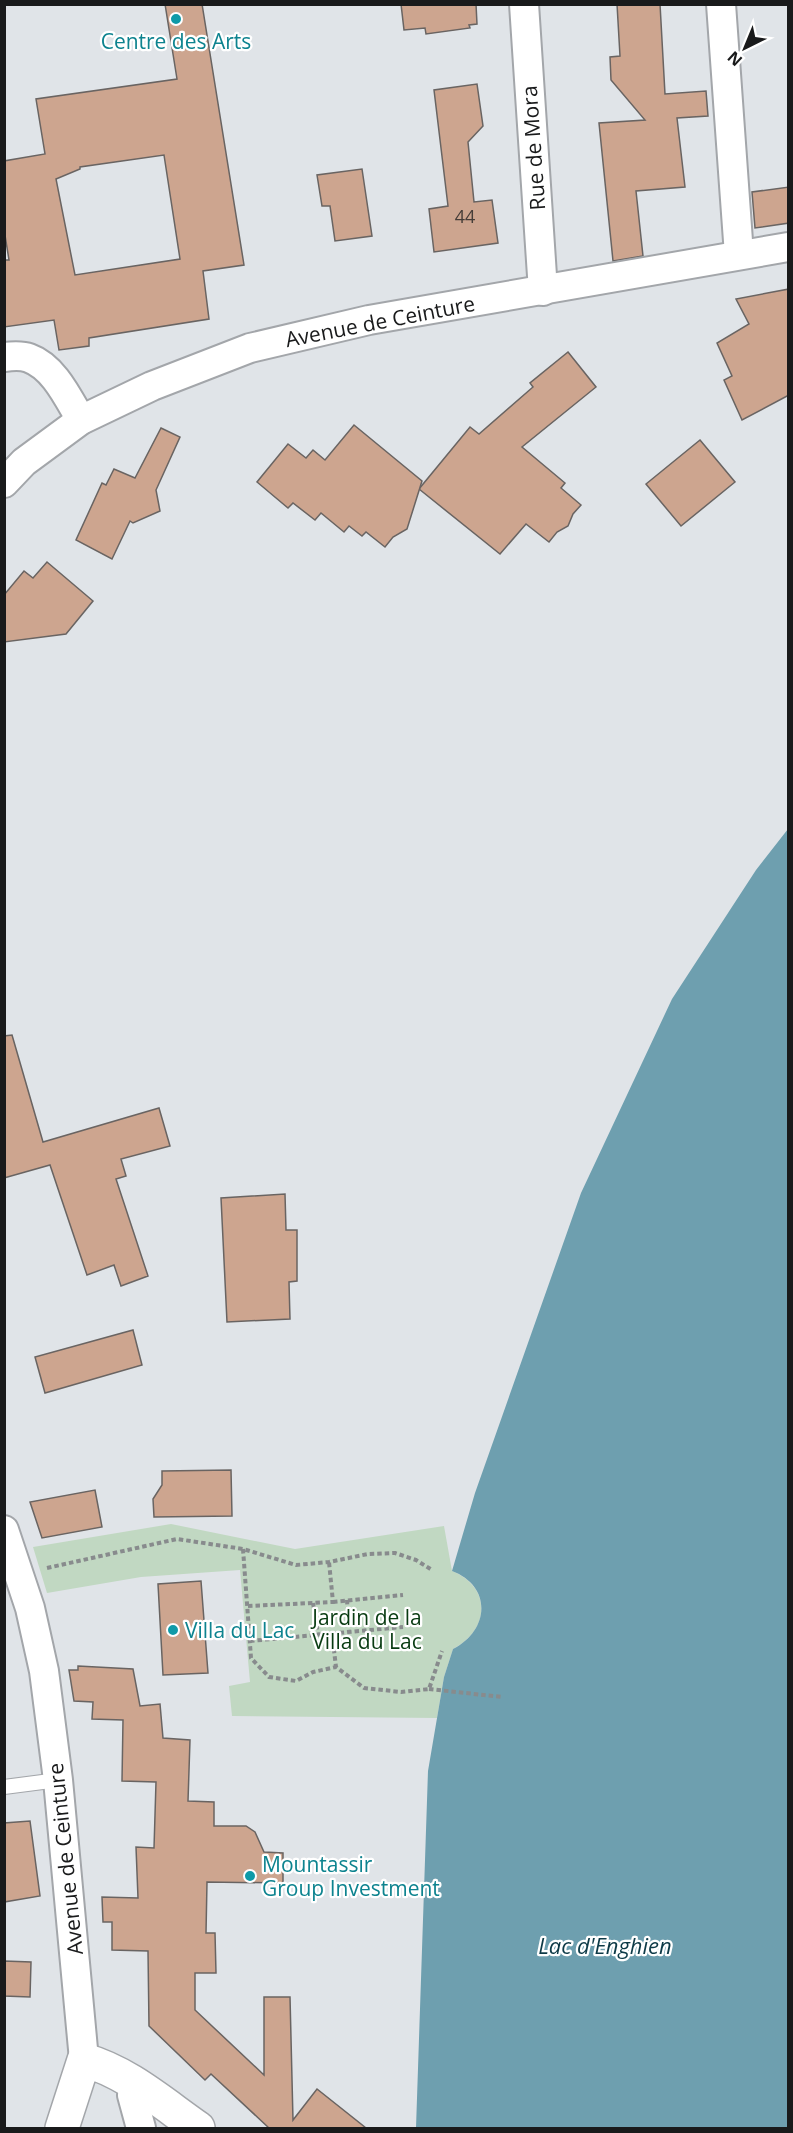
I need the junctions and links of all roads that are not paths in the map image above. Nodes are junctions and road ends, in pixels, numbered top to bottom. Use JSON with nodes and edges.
{"nodes":[{"id":1,"x":524,"y":4,"type":"edge"},
{"id":2,"x":721,"y":4,"type":"edge"},
{"id":3,"x":789,"y":247,"type":"edge"},
{"id":4,"x":739,"y":255,"type":"junction"},
{"id":5,"x":543,"y":291,"type":"junction"},
{"id":6,"x":4,"y":357,"type":"edge"},
{"id":7,"x":81,"y":420,"type":"junction"},
{"id":8,"x":4,"y":483,"type":"edge"},
{"id":9,"x":4,"y":1530,"type":"edge"},
{"id":10,"x":58,"y":1780,"type":"junction"},
{"id":11,"x":4,"y":1787,"type":"edge"},
{"id":12,"x":84,"y":2060,"type":"junction"},
{"id":13,"x":137,"y":2086,"type":"junction"},
{"id":14,"x":62,"y":2128,"type":"edge"},
{"id":15,"x":141,"y":2128,"type":"edge"},
{"id":16,"x":198,"y":2128,"type":"edge"}],
"edges":[{"from":1,"to":5,"type":"street","name":"Rue de Mora"},
{"from":2,"to":4,"type":"street"},
{"from":3,"to":4,"type":"street","name":"Avenue de Ceinture"},
{"from":4,"to":5,"type":"street","name":"Avenue de Ceinture"},
{"from":5,"to":7,"type":"street","name":"Avenue de Ceinture"},
{"from":6,"to":7,"type":"street"},
{"from":7,"to":8,"type":"street","name":"Avenue de Ceinture"},
{"from":9,"to":10,"type":"street","name":"Avenue de Ceinture"},
{"from":10,"to":11,"type":"lane"},
{"from":10,"to":12,"type":"street","name":"Avenue de Ceinture"},
{"from":12,"to":13,"type":"street"},
{"from":12,"to":14,"type":"street"},
{"from":13,"to":15,"type":"street"},
{"from":13,"to":16,"type":"street"}]}
